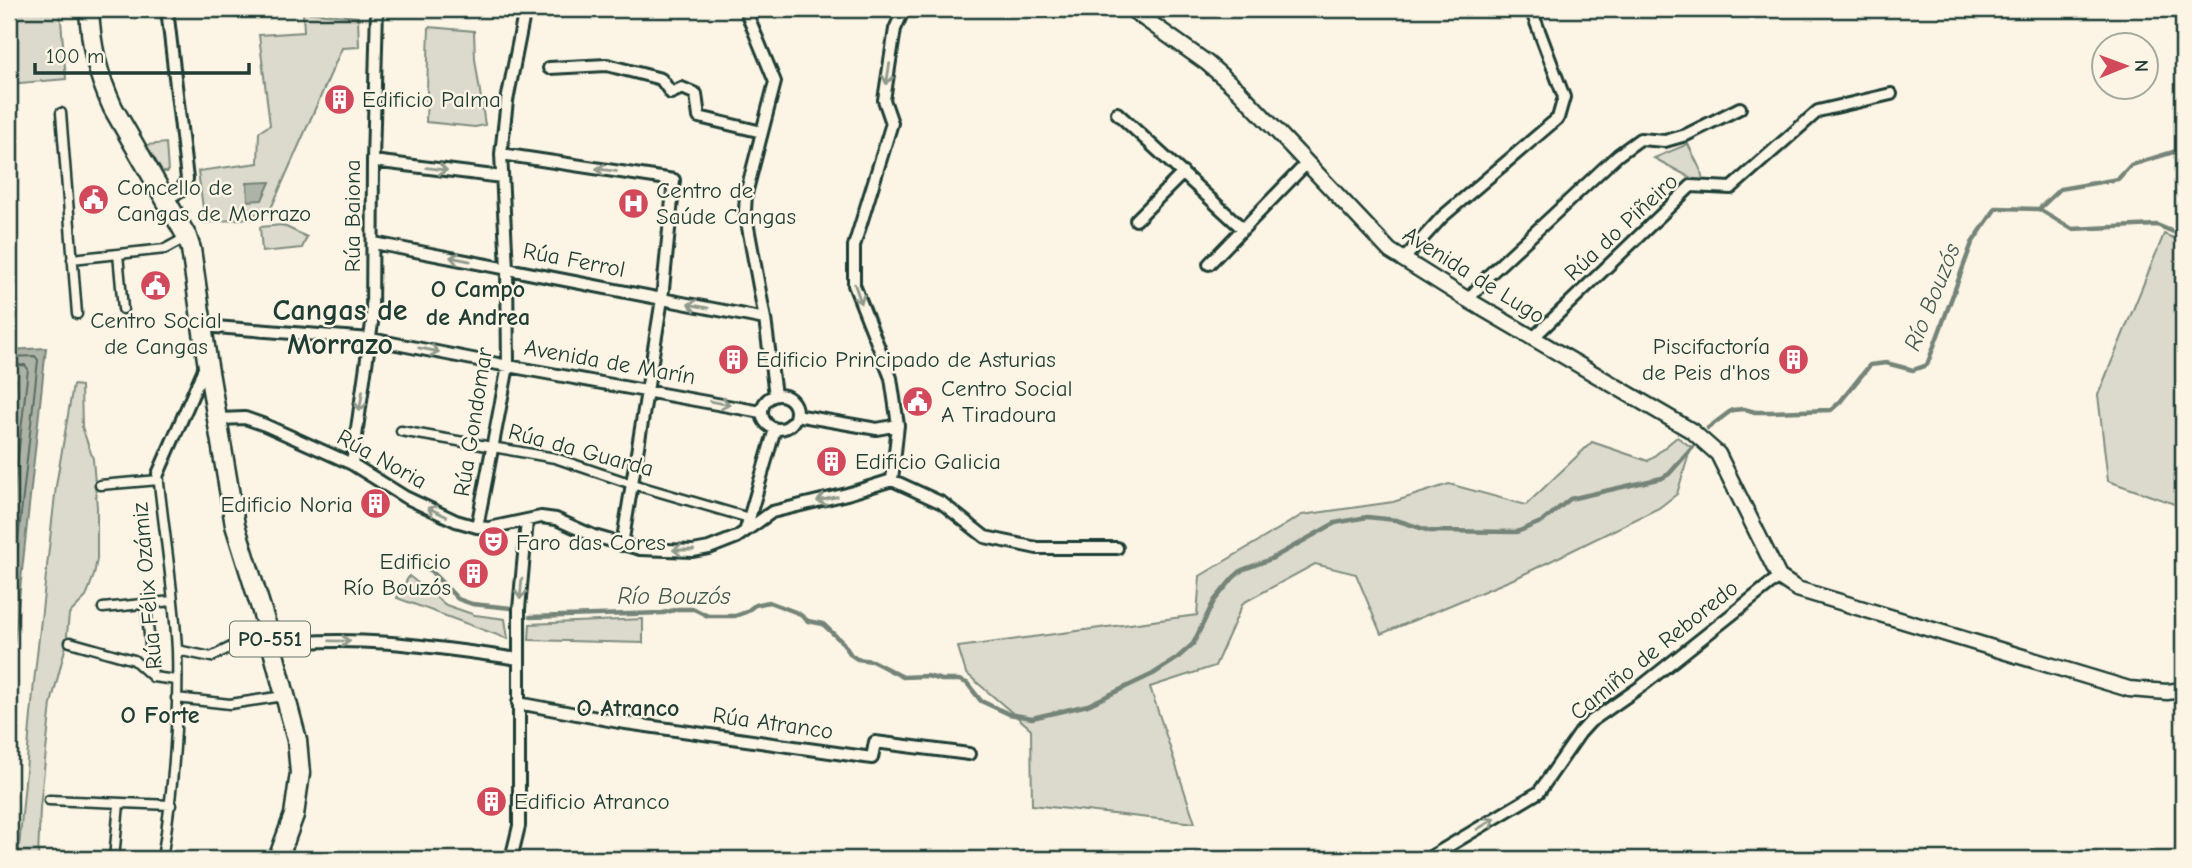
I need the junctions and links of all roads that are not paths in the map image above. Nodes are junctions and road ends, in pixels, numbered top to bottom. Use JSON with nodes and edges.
{"nodes":[{"id":1,"x":89,"y":9,"type":"edge"},
{"id":2,"x":167,"y":9,"type":"edge"},
{"id":3,"x":377,"y":9,"type":"edge"},
{"id":4,"x":524,"y":9,"type":"edge"},
{"id":5,"x":745,"y":9,"type":"edge"},
{"id":6,"x":904,"y":9,"type":"edge"},
{"id":7,"x":1135,"y":10,"type":"edge"},
{"id":8,"x":1532,"y":12,"type":"dead end"},
{"id":9,"x":549,"y":68,"type":"dead end"},
{"id":10,"x":1891,"y":94,"type":"dead end"},
{"id":11,"x":1740,"y":108,"type":"dead end"},
{"id":12,"x":61,"y":113,"type":"dead end"},
{"id":13,"x":1117,"y":113,"type":"dead end"},
{"id":14,"x":762,"y":132,"type":"junction"},
{"id":15,"x":501,"y":155,"type":"junction"},
{"id":16,"x":373,"y":161,"type":"junction"},
{"id":17,"x":1306,"y":164,"type":"junction"},
{"id":18,"x":1183,"y":173,"type":"junction"},
{"id":19,"x":502,"y":177,"type":"junction"},
{"id":20,"x":165,"y":200,"type":"junction"},
{"id":21,"x":1136,"y":220,"type":"dead end"},
{"id":22,"x":1243,"y":229,"type":"junction"},
{"id":23,"x":189,"y":243,"type":"junction"},
{"id":24,"x":374,"y":243,"type":"junction"},
{"id":25,"x":118,"y":254,"type":"junction"},
{"id":26,"x":72,"y":259,"type":"junction"},
{"id":27,"x":1403,"y":260,"type":"junction"},
{"id":28,"x":1209,"y":264,"type":"dead end"},
{"id":29,"x":507,"y":268,"type":"junction"},
{"id":30,"x":663,"y":299,"type":"junction"},
{"id":31,"x":1468,"y":300,"type":"junction"},
{"id":32,"x":123,"y":309,"type":"dead end"},
{"id":33,"x":77,"y":314,"type":"dead end"},
{"id":34,"x":765,"y":319,"type":"junction"},
{"id":35,"x":202,"y":326,"type":"junction"},
{"id":36,"x":1533,"y":338,"type":"junction"},
{"id":37,"x":371,"y":339,"type":"junction"},
{"id":38,"x":207,"y":360,"type":"junction"},
{"id":39,"x":508,"y":366,"type":"junction"},
{"id":40,"x":649,"y":391,"type":"junction"},
{"id":41,"x":775,"y":395,"type":"junction"},
{"id":42,"x":761,"y":412,"type":"junction"},
{"id":43,"x":796,"y":415,"type":"junction"},
{"id":44,"x":218,"y":419,"type":"junction"},
{"id":45,"x":898,"y":425,"type":"junction"},
{"id":46,"x":775,"y":429,"type":"junction"},
{"id":47,"x":401,"y":431,"type":"dead end"},
{"id":48,"x":493,"y":446,"type":"junction"},
{"id":49,"x":352,"y":464,"type":"junction"},
{"id":50,"x":159,"y":477,"type":"junction"},
{"id":51,"x":892,"y":480,"type":"junction"},
{"id":52,"x":632,"y":484,"type":"junction"},
{"id":53,"x":100,"y":485,"type":"dead end"},
{"id":54,"x":527,"y":521,"type":"junction"},
{"id":55,"x":747,"y":524,"type":"junction"},
{"id":56,"x":477,"y":527,"type":"junction"},
{"id":57,"x":622,"y":545,"type":"junction"},
{"id":58,"x":1117,"y":548,"type":"dead end"},
{"id":59,"x":1779,"y":577,"type":"junction"},
{"id":60,"x":173,"y":601,"type":"junction"},
{"id":61,"x":146,"y":604,"type":"junction"},
{"id":62,"x":103,"y":608,"type":"dead end"},
{"id":63,"x":266,"y":624,"type":"junction"},
{"id":64,"x":70,"y":642,"type":"dead end"},
{"id":65,"x":272,"y":645,"type":"junction"},
{"id":66,"x":177,"y":650,"type":"junction"},
{"id":67,"x":519,"y":659,"type":"junction"},
{"id":68,"x":153,"y":677,"type":"junction"},
{"id":69,"x":176,"y":680,"type":"junction"},
{"id":70,"x":2183,"y":690,"type":"edge"},
{"id":71,"x":286,"y":696,"type":"junction"},
{"id":72,"x":176,"y":698,"type":"junction"},
{"id":73,"x":518,"y":703,"type":"junction"},
{"id":74,"x":969,"y":754,"type":"dead end"},
{"id":75,"x":49,"y":800,"type":"dead end"},
{"id":76,"x":119,"y":804,"type":"junction"},
{"id":77,"x":171,"y":805,"type":"junction"},
{"id":78,"x":114,"y":859,"type":"edge"},
{"id":79,"x":162,"y":859,"type":"edge"},
{"id":80,"x":278,"y":859,"type":"edge"},
{"id":81,"x":511,"y":859,"type":"edge"},
{"id":82,"x":1427,"y":859,"type":"edge"}],
"edges":[{"from":1,"to":20,"type":"main road","number":"PO-551"},
{"from":2,"to":20,"type":"street"},
{"from":3,"to":16,"type":"street","name":"Rúa Baiona"},
{"from":4,"to":15,"type":"street","name":"Rúa Gondomar"},
{"from":5,"to":14,"type":"street"},
{"from":6,"to":45,"type":"street","one_way":true},
{"from":7,"to":17,"type":"street","name":"Avenida de Lugo"},
{"from":8,"to":27,"type":"street"},
{"from":9,"to":14,"type":"street"},
{"from":10,"to":36,"type":"street","name":"Rúa do Piñeiro"},
{"from":11,"to":31,"type":"street"},
{"from":12,"to":26,"type":"street"},
{"from":13,"to":18,"type":"street"},
{"from":14,"to":34,"type":"street"},
{"from":15,"to":19,"type":"street","name":"Rúa Gondomar"},
{"from":30,"to":15,"type":"street","one_way":true},
{"from":16,"to":19,"type":"street","one_way":true},
{"from":16,"to":24,"type":"street","name":"Rúa Baiona"},
{"from":17,"to":22,"type":"street"},
{"from":17,"to":27,"type":"street","name":"Avenida de Lugo"},
{"from":18,"to":21,"type":"street"},
{"from":18,"to":22,"type":"street"},
{"from":19,"to":29,"type":"street","name":"Rúa Gondomar"},
{"from":20,"to":23,"type":"main road","number":"PO-551"},
{"from":22,"to":28,"type":"street"},
{"from":23,"to":25,"type":"street"},
{"from":23,"to":35,"type":"main road","number":"PO-551"},
{"from":29,"to":24,"type":"street","name":"Rúa Ferrol","one_way":true},
{"from":24,"to":37,"type":"street","name":"Rúa Baiona"},
{"from":25,"to":26,"type":"street"},
{"from":25,"to":32,"type":"street"},
{"from":26,"to":33,"type":"street"},
{"from":27,"to":31,"type":"street","name":"Avenida de Lugo"},
{"from":29,"to":30,"type":"street","name":"Rúa Ferrol"},
{"from":29,"to":39,"type":"street","name":"Rúa Gondomar"},
{"from":34,"to":30,"type":"street","name":"Rúa Ferrol","one_way":true},
{"from":30,"to":40,"type":"street"},
{"from":31,"to":36,"type":"street","name":"Avenida de Lugo"},
{"from":34,"to":41,"type":"street"},
{"from":35,"to":37,"type":"street","name":"Avenida de Marín"},
{"from":35,"to":38,"type":"main road","number":"PO-551"},
{"from":36,"to":59,"type":"street","name":"Avenida de Lugo"},
{"from":37,"to":39,"type":"street","name":"Avenida de Marín","one_way":true},
{"from":37,"to":49,"type":"street","name":"Rúa Baiona","one_way":true},
{"from":38,"to":44,"type":"main road","number":"PO-551"},
{"from":38,"to":50,"type":"street","name":"Rúa Félix Ozámiz"},
{"from":39,"to":40,"type":"street","name":"Avenida de Marín"},
{"from":39,"to":48,"type":"street","name":"Rúa Gondomar"},
{"from":40,"to":42,"type":"street","name":"Avenida de Marín","one_way":true},
{"from":40,"to":52,"type":"street"},
{"from":41,"to":42,"type":"street"},
{"from":41,"to":43,"type":"street"},
{"from":42,"to":46,"type":"street"},
{"from":43,"to":45,"type":"street"},
{"from":43,"to":46,"type":"street"},
{"from":44,"to":49,"type":"street","name":"Rúa Noria"},
{"from":44,"to":63,"type":"main road","number":"PO-551"},
{"from":45,"to":51,"type":"street"},
{"from":46,"to":55,"type":"street"},
{"from":47,"to":48,"type":"street","name":"Rúa da Guarda"},
{"from":48,"to":52,"type":"street","name":"Rúa da Guarda"},
{"from":48,"to":56,"type":"street","name":"Rúa Gondomar"},
{"from":56,"to":49,"type":"street","name":"Rúa Noria","one_way":true},
{"from":50,"to":53,"type":"street"},
{"from":50,"to":60,"type":"street","name":"Rúa Félix Ozámiz"},
{"from":51,"to":55,"type":"street","name":"Rúa Noria","one_way":true},
{"from":51,"to":58,"type":"street"},
{"from":52,"to":55,"type":"street","name":"Rúa da Guarda"},
{"from":52,"to":57,"type":"street"},
{"from":54,"to":56,"type":"street","name":"Rúa Noria"},
{"from":54,"to":57,"type":"street","name":"Rúa Noria"},
{"from":54,"to":67,"type":"street","one_way":true},
{"from":55,"to":57,"type":"street","name":"Rúa Noria","one_way":true},
{"from":59,"to":70,"type":"street"},
{"from":82,"to":59,"type":"street","name":"Camiño de Reboredo","one_way":true},
{"from":60,"to":61,"type":"street"},
{"from":60,"to":66,"type":"street","name":"Rúa Félix Ozámiz"},
{"from":61,"to":62,"type":"street"},
{"from":61,"to":68,"type":"street"},
{"from":63,"to":65,"type":"main road","number":"PO-551"},
{"from":63,"to":66,"type":"street"},
{"from":64,"to":68,"type":"street"},
{"from":65,"to":67,"type":"street","one_way":true},
{"from":65,"to":71,"type":"main road","number":"PO-551"},
{"from":66,"to":69,"type":"street","name":"Rúa Félix Ozámiz"},
{"from":67,"to":73,"type":"street"},
{"from":68,"to":69,"type":"street"},
{"from":69,"to":72,"type":"street","name":"Rúa Félix Ozámiz"},
{"from":71,"to":72,"type":"street"},
{"from":71,"to":80,"type":"main road","number":"PO-551"},
{"from":72,"to":77,"type":"street","name":"Rúa Félix Ozámiz"},
{"from":73,"to":74,"type":"street","name":"Rúa Atranco"},
{"from":73,"to":81,"type":"street"},
{"from":75,"to":76,"type":"street"},
{"from":76,"to":77,"type":"street"},
{"from":76,"to":78,"type":"street"},
{"from":77,"to":79,"type":"street","name":"Rúa Félix Ozámiz"}]}
